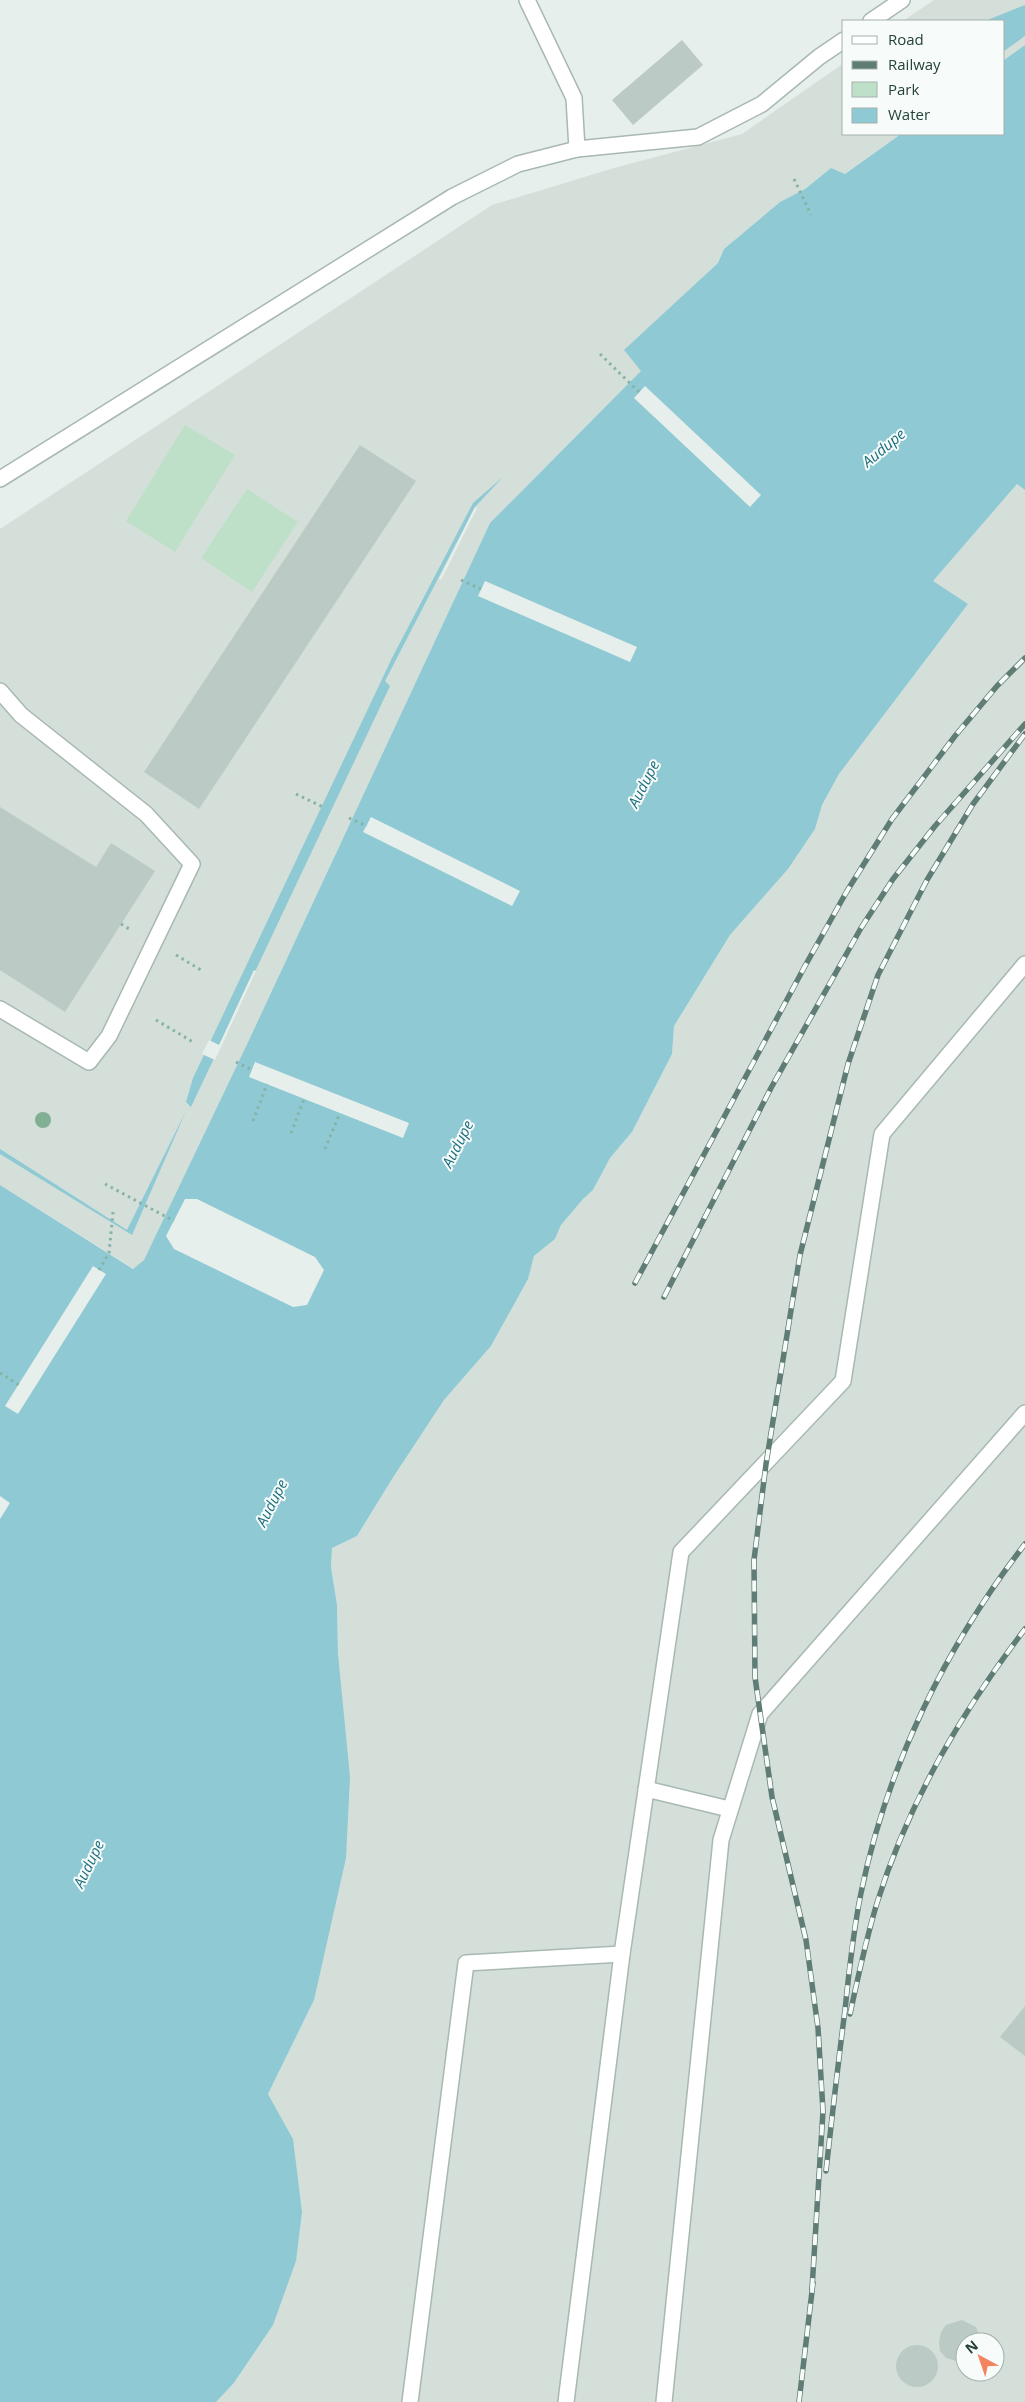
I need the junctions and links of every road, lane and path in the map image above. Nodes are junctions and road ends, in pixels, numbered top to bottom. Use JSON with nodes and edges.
{"nodes":[{"id":1,"x":526,"y":0,"type":"edge"},
{"id":2,"x":902,"y":0,"type":"edge"},
{"id":3,"x":872,"y":20,"type":"edge"},
{"id":4,"x":842,"y":41,"type":"edge"},
{"id":5,"x":577,"y":149,"type":"junction"},
{"id":6,"x":794,"y":179,"type":"dead end"},
{"id":7,"x":811,"y":215,"type":"dead end"},
{"id":8,"x":600,"y":354,"type":"dead end"},
{"id":9,"x":639,"y":392,"type":"dead end"},
{"id":10,"x":0,"y":479,"type":"edge"},
{"id":11,"x":461,"y":580,"type":"dead end"},
{"id":12,"x":481,"y":589,"type":"dead end"},
{"id":13,"x":0,"y":691,"type":"edge"},
{"id":14,"x":296,"y":794,"type":"dead end"},
{"id":15,"x":325,"y":808,"type":"dead end"},
{"id":16,"x":349,"y":818,"type":"dead end"},
{"id":17,"x":367,"y":826,"type":"dead end"},
{"id":18,"x":1025,"y":964,"type":"edge"},
{"id":19,"x":0,"y":1009,"type":"edge"},
{"id":20,"x":156,"y":1020,"type":"dead end"},
{"id":21,"x":193,"y":1042,"type":"dead end"},
{"id":22,"x":236,"y":1062,"type":"dead end"},
{"id":23,"x":252,"y":1070,"type":"dead end"},
{"id":24,"x":267,"y":1084,"type":"dead end"},
{"id":25,"x":304,"y":1099,"type":"dead end"},
{"id":26,"x":340,"y":1113,"type":"dead end"},
{"id":27,"x":253,"y":1121,"type":"dead end"},
{"id":28,"x":291,"y":1133,"type":"dead end"},
{"id":29,"x":325,"y":1150,"type":"dead end"},
{"id":30,"x":105,"y":1184,"type":"dead end"},
{"id":31,"x":114,"y":1212,"type":"dead end"},
{"id":32,"x":174,"y":1221,"type":"dead end"},
{"id":33,"x":99,"y":1270,"type":"dead end"},
{"id":34,"x":0,"y":1373,"type":"edge"},
{"id":35,"x":19,"y":1385,"type":"dead end"},
{"id":36,"x":1025,"y":1413,"type":"edge"},
{"id":37,"x":646,"y":1789,"type":"junction"},
{"id":38,"x":729,"y":1809,"type":"junction"},
{"id":39,"x":622,"y":1954,"type":"junction"},
{"id":40,"x":410,"y":2402,"type":"edge"},
{"id":41,"x":566,"y":2402,"type":"edge"},
{"id":42,"x":664,"y":2402,"type":"edge"}],
"edges":[{"from":1,"to":5,"type":"lane"},
{"from":2,"to":3,"type":"lane"},
{"from":4,"to":5,"type":"lane"},
{"from":5,"to":10,"type":"lane"},
{"from":6,"to":7,"type":"path"},
{"from":8,"to":9,"type":"path"},
{"from":11,"to":12,"type":"path"},
{"from":13,"to":19,"type":"lane"},
{"from":14,"to":15,"type":"path"},
{"from":16,"to":17,"type":"path"},
{"from":18,"to":37,"type":"lane"},
{"from":20,"to":21,"type":"path"},
{"from":22,"to":23,"type":"path"},
{"from":24,"to":27,"type":"path"},
{"from":25,"to":28,"type":"path"},
{"from":26,"to":29,"type":"path"},
{"from":30,"to":32,"type":"path"},
{"from":31,"to":33,"type":"path"},
{"from":34,"to":35,"type":"path"},
{"from":36,"to":38,"type":"lane"},
{"from":37,"to":38,"type":"lane"},
{"from":37,"to":39,"type":"lane"},
{"from":38,"to":42,"type":"lane"},
{"from":39,"to":40,"type":"lane"},
{"from":39,"to":41,"type":"lane"}]}
